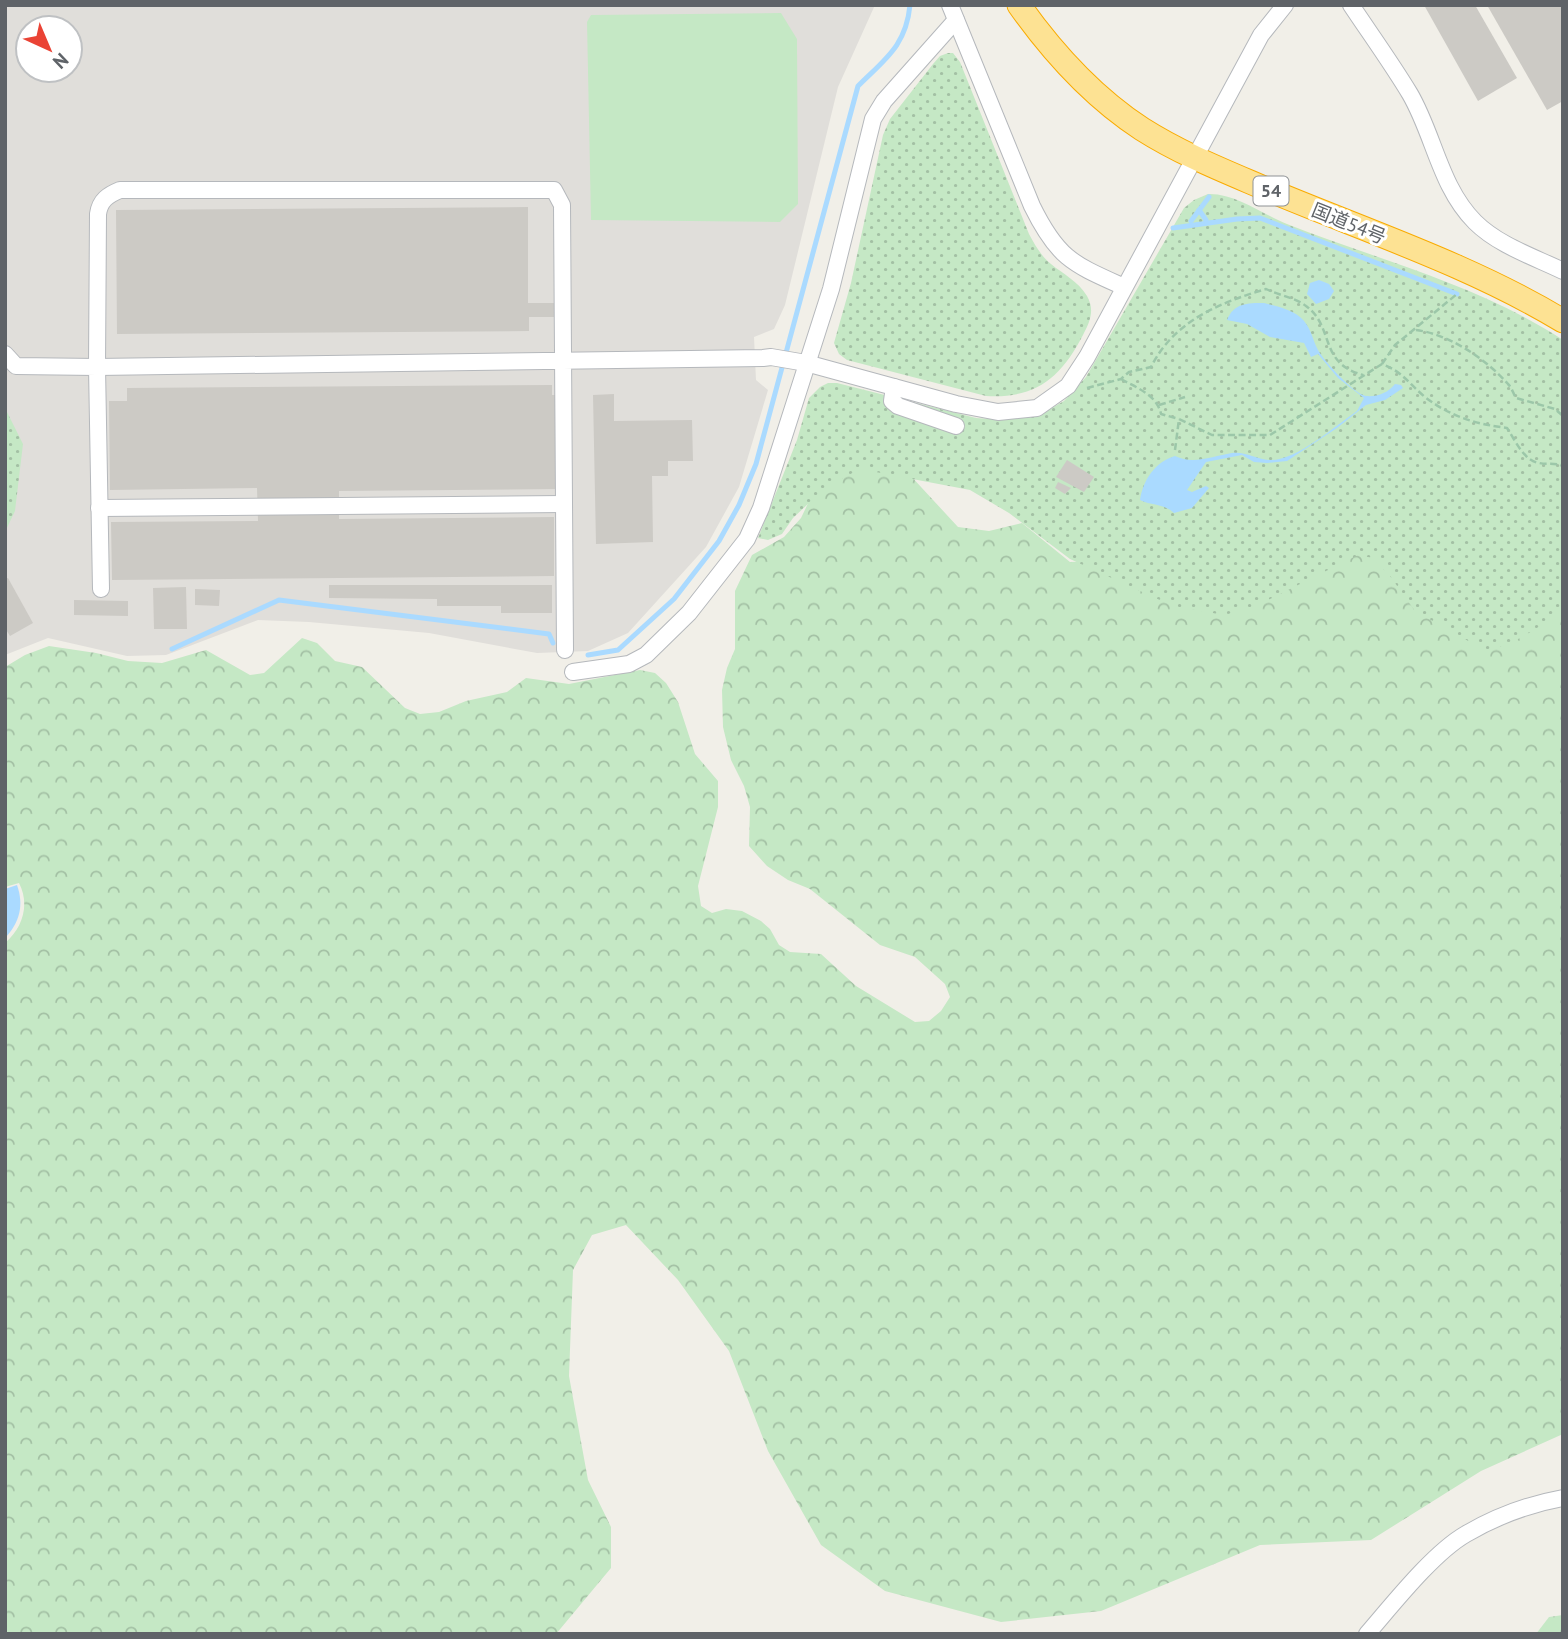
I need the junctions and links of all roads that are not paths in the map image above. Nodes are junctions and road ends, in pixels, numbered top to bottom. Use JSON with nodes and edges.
{"nodes":[{"id":1,"x":1019,"y":5,"type":"edge"},
{"id":2,"x":1285,"y":5,"type":"edge"},
{"id":3,"x":1351,"y":5,"type":"edge"},
{"id":4,"x":953,"y":13,"type":"edge"},
{"id":5,"x":1193,"y":158,"type":"junction"},
{"id":6,"x":1563,"y":271,"type":"edge"},
{"id":7,"x":1124,"y":288,"type":"junction"},
{"id":8,"x":1563,"y":321,"type":"edge"},
{"id":9,"x":5,"y":354,"type":"edge"},
{"id":10,"x":563,"y":360,"type":"junction"},
{"id":11,"x":806,"y":363,"type":"junction"},
{"id":12,"x":97,"y":367,"type":"junction"},
{"id":13,"x":894,"y":387,"type":"junction"},
{"id":14,"x":956,"y":426,"type":"dead end"},
{"id":15,"x":564,"y":504,"type":"junction"},
{"id":16,"x":99,"y":508,"type":"junction"},
{"id":17,"x":101,"y":589,"type":"dead end"},
{"id":18,"x":565,"y":650,"type":"dead end"},
{"id":19,"x":573,"y":672,"type":"dead end"},
{"id":20,"x":1563,"y":1498,"type":"edge"},
{"id":21,"x":1367,"y":1634,"type":"edge"}],
"edges":[{"from":1,"to":5,"type":"highway","name":"国道54号","number":"54"},
{"from":2,"to":5,"type":"street"},
{"from":3,"to":6,"type":"street"},
{"from":4,"to":7,"type":"street"},
{"from":4,"to":11,"type":"street"},
{"from":5,"to":7,"type":"street"},
{"from":5,"to":8,"type":"highway","name":"国道54号","number":"54"},
{"from":7,"to":13,"type":"street"},
{"from":9,"to":12,"type":"street"},
{"from":10,"to":11,"type":"street"},
{"from":10,"to":12,"type":"street"},
{"from":10,"to":12,"type":"street"},
{"from":10,"to":15,"type":"street"},
{"from":11,"to":13,"type":"street"},
{"from":11,"to":19,"type":"street"},
{"from":12,"to":16,"type":"street"},
{"from":13,"to":14,"type":"street"},
{"from":15,"to":16,"type":"street"},
{"from":15,"to":18,"type":"street"},
{"from":16,"to":17,"type":"street"},
{"from":20,"to":21,"type":"street"}]}
